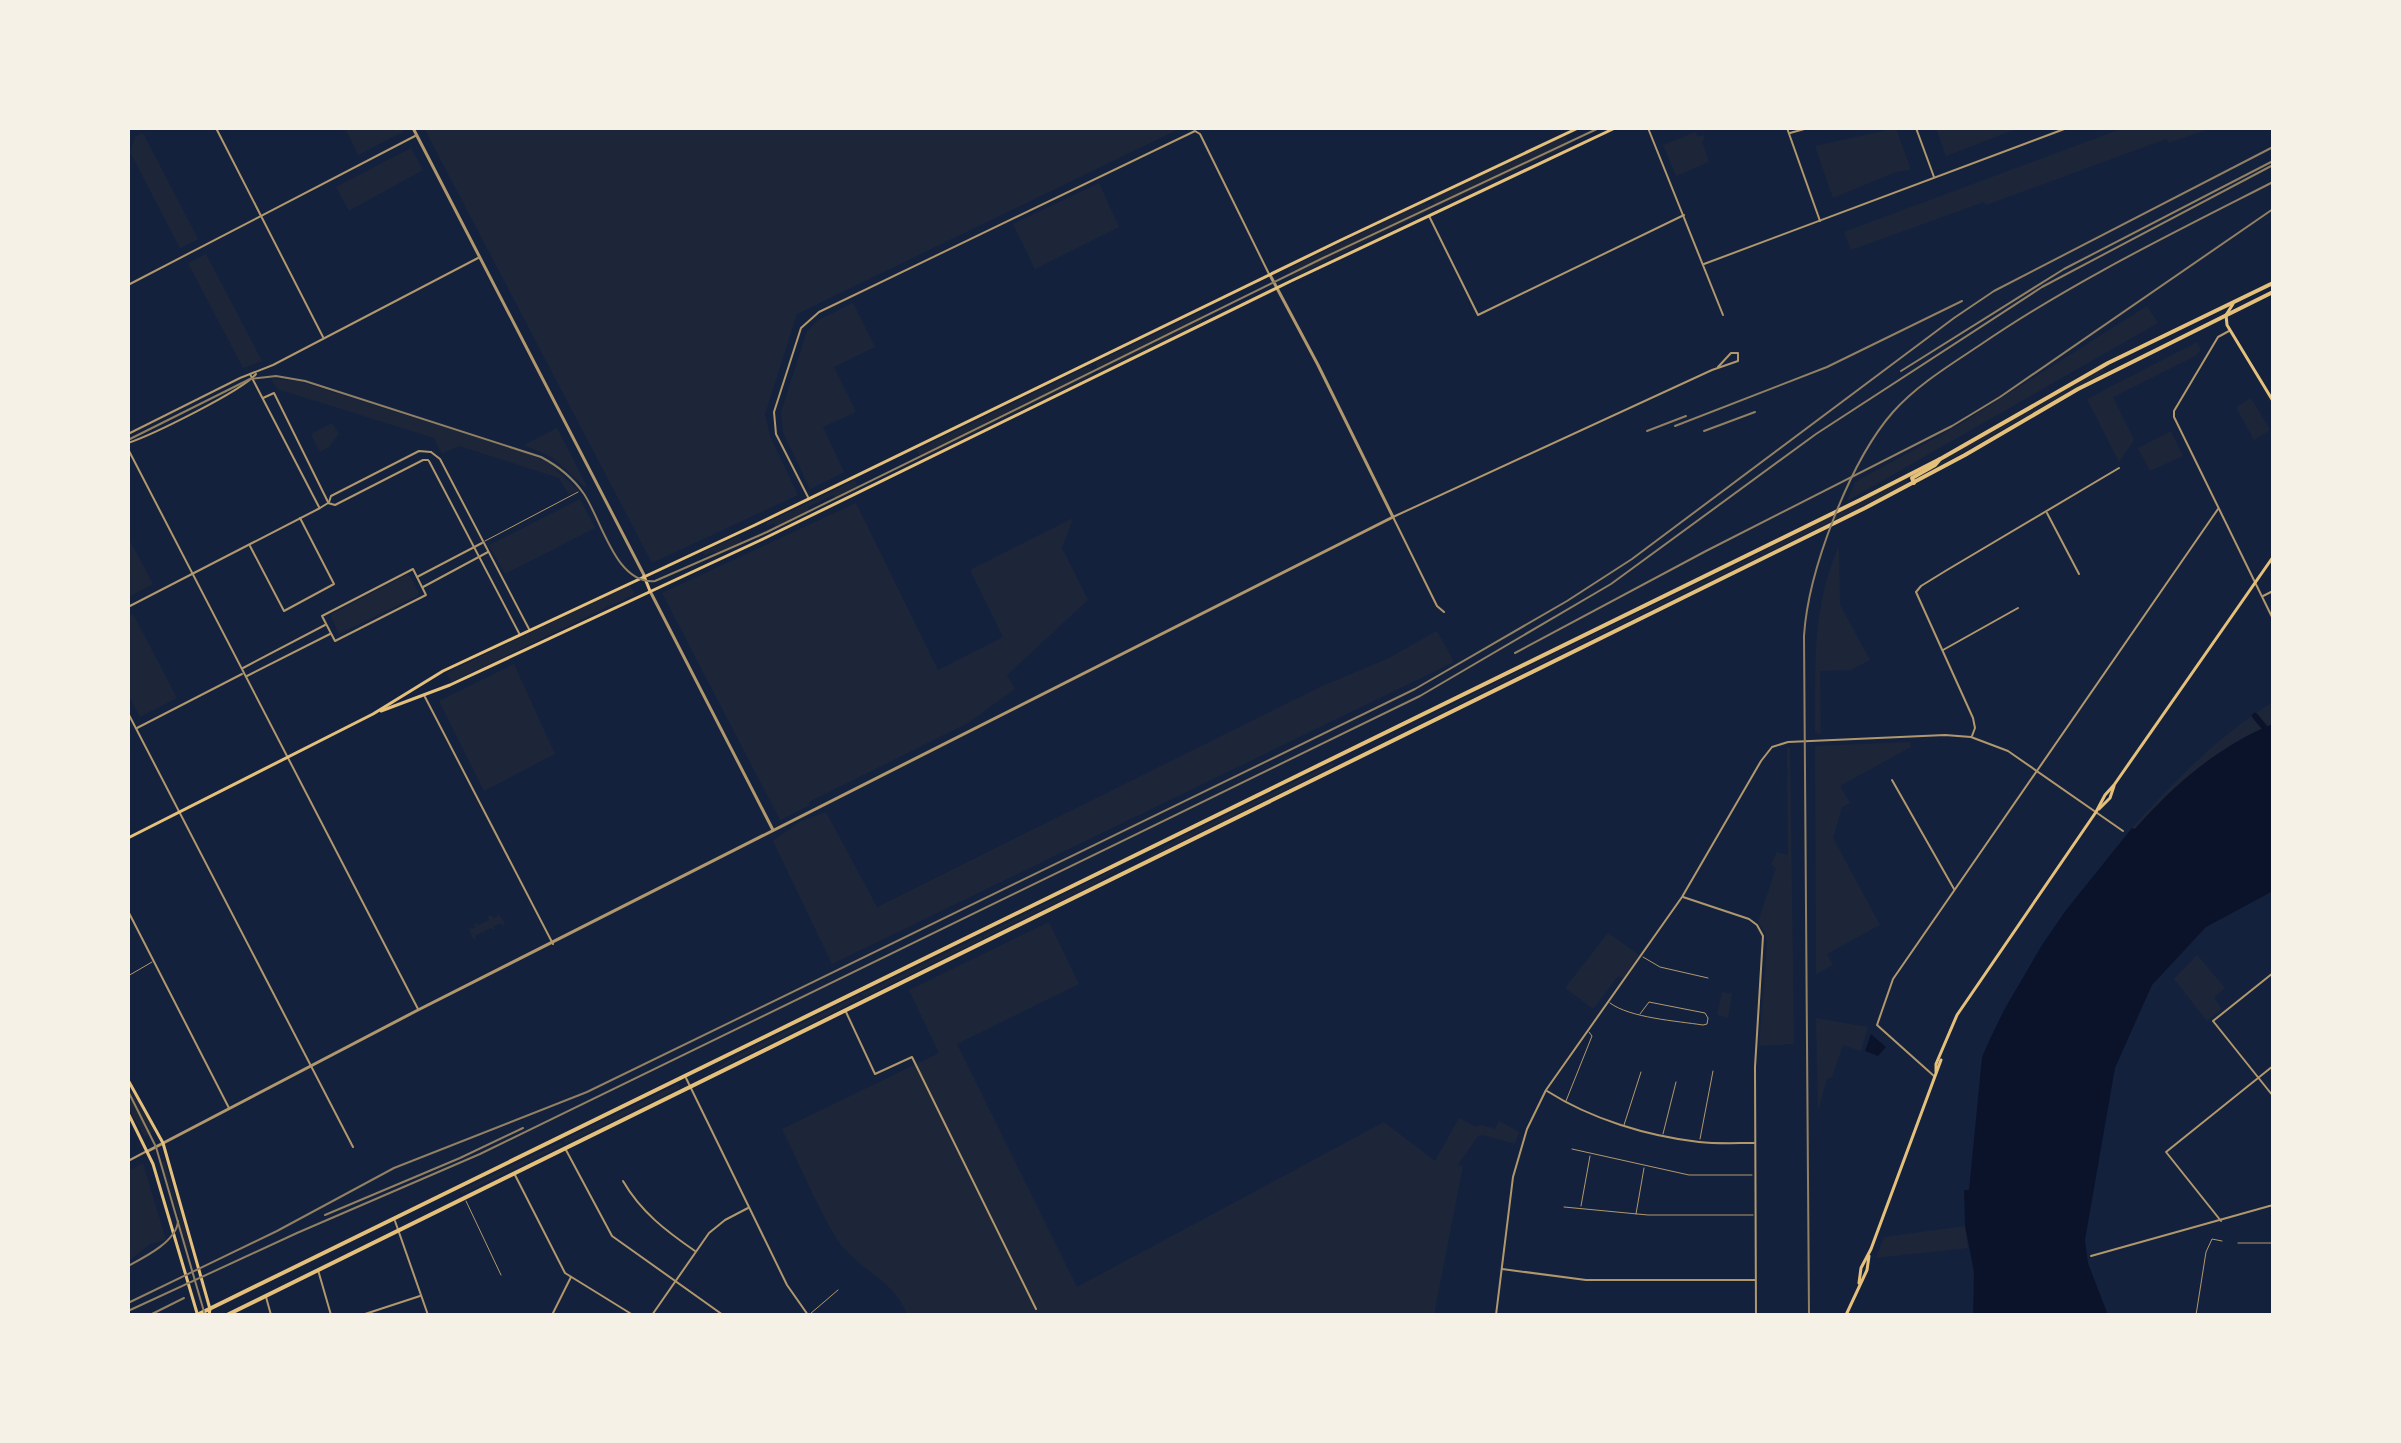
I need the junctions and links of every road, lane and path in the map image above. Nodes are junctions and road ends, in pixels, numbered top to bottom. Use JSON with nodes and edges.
{"nodes":[{"id":1,"x":133,"y":128,"type":"edge"},
{"id":2,"x":216,"y":128,"type":"edge"},
{"id":3,"x":413,"y":128,"type":"edge"},
{"id":4,"x":1578,"y":128,"type":"edge"},
{"id":5,"x":1615,"y":128,"type":"edge"},
{"id":6,"x":1648,"y":128,"type":"edge"},
{"id":7,"x":1787,"y":128,"type":"edge"},
{"id":8,"x":1808,"y":128,"type":"edge"},
{"id":9,"x":1916,"y":128,"type":"edge"},
{"id":10,"x":2067,"y":128,"type":"edge"},
{"id":11,"x":128,"y":129,"type":"edge"},
{"id":12,"x":1788,"y":133,"type":"junction"},
{"id":13,"x":416,"y":136,"type":"junction"},
{"id":14,"x":1935,"y":178,"type":"junction"},
{"id":15,"x":1429,"y":215,"type":"junction"},
{"id":16,"x":1684,"y":215,"type":"junction"},
{"id":17,"x":261,"y":216,"type":"junction"},
{"id":18,"x":1820,"y":222,"type":"junction"},
{"id":19,"x":480,"y":257,"type":"junction"},
{"id":20,"x":1704,"y":264,"type":"junction"},
{"id":21,"x":1270,"y":275,"type":"junction"},
{"id":22,"x":2273,"y":283,"type":"edge"},
{"id":23,"x":128,"y":285,"type":"edge"},
{"id":24,"x":1278,"y":288,"type":"junction"},
{"id":25,"x":2273,"y":292,"type":"edge"},
{"id":26,"x":2235,"y":301,"type":"junction"},
{"id":27,"x":1723,"y":315,"type":"dead end"},
{"id":28,"x":2226,"y":315,"type":"junction"},
{"id":29,"x":2230,"y":331,"type":"junction"},
{"id":30,"x":324,"y":338,"type":"junction"},
{"id":31,"x":1718,"y":367,"type":"junction"},
{"id":32,"x":257,"y":373,"type":"junction"},
{"id":33,"x":250,"y":374,"type":"junction"},
{"id":34,"x":252,"y":379,"type":"junction"},
{"id":35,"x":262,"y":399,"type":"junction"},
{"id":36,"x":2273,"y":401,"type":"edge"},
{"id":37,"x":128,"y":434,"type":"edge"},
{"id":38,"x":295,"y":435,"type":"junction"},
{"id":39,"x":284,"y":441,"type":"junction"},
{"id":40,"x":128,"y":443,"type":"edge"},
{"id":41,"x":128,"y":449,"type":"edge"},
{"id":42,"x":431,"y":452,"type":"junction"},
{"id":43,"x":1942,"y":458,"type":"junction"},
{"id":44,"x":428,"y":460,"type":"junction"},
{"id":45,"x":2119,"y":468,"type":"dead end"},
{"id":46,"x":1914,"y":483,"type":"junction"},
{"id":47,"x":578,"y":492,"type":"dead end"},
{"id":48,"x":809,"y":499,"type":"junction"},
{"id":49,"x":328,"y":503,"type":"junction"},
{"id":50,"x":320,"y":508,"type":"junction"},
{"id":51,"x":2218,"y":509,"type":"junction"},
{"id":52,"x":2047,"y":512,"type":"junction"},
{"id":53,"x":1393,"y":517,"type":"junction"},
{"id":54,"x":300,"y":518,"type":"junction"},
{"id":55,"x":483,"y":542,"type":"junction"},
{"id":56,"x":249,"y":545,"type":"junction"},
{"id":57,"x":475,"y":547,"type":"junction"},
{"id":58,"x":488,"y":552,"type":"junction"},
{"id":59,"x":480,"y":557,"type":"junction"},
{"id":60,"x":2273,"y":557,"type":"edge"},
{"id":61,"x":192,"y":574,"type":"junction"},
{"id":62,"x":2079,"y":574,"type":"dead end"},
{"id":63,"x":644,"y":575,"type":"junction"},
{"id":64,"x":417,"y":577,"type":"junction"},
{"id":65,"x":2255,"y":583,"type":"junction"},
{"id":66,"x":422,"y":587,"type":"junction"},
{"id":67,"x":650,"y":591,"type":"junction"},
{"id":68,"x":2273,"y":591,"type":"edge"},
{"id":69,"x":2262,"y":596,"type":"junction"},
{"id":70,"x":128,"y":607,"type":"edge"},
{"id":71,"x":2018,"y":608,"type":"dead end"},
{"id":72,"x":1444,"y":612,"type":"dead end"},
{"id":73,"x":2273,"y":619,"type":"edge"},
{"id":74,"x":326,"y":625,"type":"junction"},
{"id":75,"x":529,"y":630,"type":"junction"},
{"id":76,"x":331,"y":633,"type":"junction"},
{"id":77,"x":520,"y":635,"type":"junction"},
{"id":78,"x":1943,"y":650,"type":"junction"},
{"id":79,"x":241,"y":669,"type":"junction"},
{"id":80,"x":244,"y":675,"type":"junction"},
{"id":81,"x":419,"y":685,"type":"junction"},
{"id":82,"x":424,"y":696,"type":"junction"},
{"id":83,"x":373,"y":714,"type":"junction"},
{"id":84,"x":129,"y":716,"type":"edge"},
{"id":85,"x":136,"y":729,"type":"junction"},
{"id":86,"x":1971,"y":737,"type":"junction"},
{"id":87,"x":1341,"y":755,"type":"junction"},
{"id":88,"x":287,"y":756,"type":"junction"},
{"id":89,"x":1345,"y":763,"type":"junction"},
{"id":90,"x":2037,"y":771,"type":"junction"},
{"id":91,"x":1892,"y":780,"type":"dead end"},
{"id":92,"x":179,"y":812,"type":"junction"},
{"id":93,"x":2096,"y":812,"type":"junction"},
{"id":94,"x":773,"y":830,"type":"junction"},
{"id":95,"x":2123,"y":831,"type":"dead end"},
{"id":96,"x":128,"y":838,"type":"edge"},
{"id":97,"x":1132,"y":858,"type":"junction"},
{"id":98,"x":1136,"y":867,"type":"junction"},
{"id":99,"x":1955,"y":890,"type":"junction"},
{"id":100,"x":1682,"y":897,"type":"junction"},
{"id":101,"x":128,"y":911,"type":"edge"},
{"id":102,"x":553,"y":944,"type":"junction"},
{"id":103,"x":1641,"y":955,"type":"junction"},
{"id":104,"x":154,"y":961,"type":"junction"},
{"id":105,"x":2273,"y":973,"type":"edge"},
{"id":106,"x":128,"y":976,"type":"edge"},
{"id":107,"x":1708,"y":978,"type":"dead end"},
{"id":108,"x":1608,"y":1002,"type":"junction"},
{"id":109,"x":418,"y":1010,"type":"junction"},
{"id":110,"x":845,"y":1011,"type":"junction"},
{"id":111,"x":1640,"y":1014,"type":"junction"},
{"id":112,"x":1587,"y":1030,"type":"junction"},
{"id":113,"x":312,"y":1065,"type":"junction"},
{"id":114,"x":2273,"y":1066,"type":"edge"},
{"id":115,"x":1713,"y":1071,"type":"dead end"},
{"id":116,"x":1641,"y":1072,"type":"dead end"},
{"id":117,"x":1935,"y":1074,"type":"junction"},
{"id":118,"x":685,"y":1077,"type":"junction"},
{"id":119,"x":2258,"y":1078,"type":"junction"},
{"id":120,"x":128,"y":1080,"type":"edge"},
{"id":121,"x":1676,"y":1082,"type":"dead end"},
{"id":122,"x":691,"y":1087,"type":"junction"},
{"id":123,"x":1546,"y":1090,"type":"junction"},
{"id":124,"x":2273,"y":1096,"type":"edge"},
{"id":125,"x":1566,"y":1103,"type":"junction"},
{"id":126,"x":229,"y":1108,"type":"junction"},
{"id":127,"x":128,"y":1113,"type":"edge"},
{"id":128,"x":1624,"y":1125,"type":"junction"},
{"id":129,"x":1663,"y":1134,"type":"junction"},
{"id":130,"x":1699,"y":1142,"type":"junction"},
{"id":131,"x":163,"y":1143,"type":"junction"},
{"id":132,"x":1754,"y":1143,"type":"junction"},
{"id":133,"x":353,"y":1147,"type":"dead end"},
{"id":134,"x":566,"y":1149,"type":"junction"},
{"id":135,"x":1572,"y":1149,"type":"dead end"},
{"id":136,"x":148,"y":1151,"type":"junction"},
{"id":137,"x":1590,"y":1153,"type":"junction"},
{"id":138,"x":128,"y":1161,"type":"edge"},
{"id":139,"x":1644,"y":1165,"type":"junction"},
{"id":140,"x":514,"y":1174,"type":"junction"},
{"id":141,"x":1755,"y":1174,"type":"junction"},
{"id":142,"x":623,"y":1181,"type":"dead end"},
{"id":143,"x":465,"y":1198,"type":"junction"},
{"id":144,"x":2273,"y":1205,"type":"edge"},
{"id":145,"x":749,"y":1207,"type":"junction"},
{"id":146,"x":1564,"y":1207,"type":"dead end"},
{"id":147,"x":1581,"y":1209,"type":"junction"},
{"id":148,"x":1636,"y":1215,"type":"junction"},
{"id":149,"x":1756,"y":1215,"type":"junction"},
{"id":150,"x":395,"y":1220,"type":"junction"},
{"id":151,"x":2221,"y":1221,"type":"junction"},
{"id":152,"x":399,"y":1231,"type":"junction"},
{"id":153,"x":2222,"y":1241,"type":"dead end"},
{"id":154,"x":2238,"y":1243,"type":"dead end"},
{"id":155,"x":2273,"y":1243,"type":"edge"},
{"id":156,"x":696,"y":1252,"type":"junction"},
{"id":157,"x":2091,"y":1256,"type":"dead end"},
{"id":158,"x":317,"y":1268,"type":"junction"},
{"id":159,"x":1502,"y":1269,"type":"junction"},
{"id":160,"x":501,"y":1275,"type":"dead end"},
{"id":161,"x":571,"y":1277,"type":"junction"},
{"id":162,"x":1756,"y":1280,"type":"junction"},
{"id":163,"x":675,"y":1282,"type":"junction"},
{"id":164,"x":838,"y":1290,"type":"dead end"},
{"id":165,"x":265,"y":1296,"type":"junction"},
{"id":166,"x":421,"y":1296,"type":"junction"},
{"id":167,"x":1036,"y":1309,"type":"dead end"},
{"id":168,"x":209,"y":1312,"type":"edge"},
{"id":169,"x":197,"y":1315,"type":"edge"},
{"id":170,"x":227,"y":1315,"type":"edge"},
{"id":171,"x":271,"y":1315,"type":"edge"},
{"id":172,"x":331,"y":1315,"type":"edge"},
{"id":173,"x":362,"y":1315,"type":"edge"},
{"id":174,"x":428,"y":1315,"type":"edge"},
{"id":175,"x":552,"y":1315,"type":"edge"},
{"id":176,"x":633,"y":1315,"type":"edge"},
{"id":177,"x":652,"y":1315,"type":"edge"},
{"id":178,"x":723,"y":1315,"type":"edge"},
{"id":179,"x":808,"y":1315,"type":"edge"},
{"id":180,"x":1496,"y":1315,"type":"edge"},
{"id":181,"x":1756,"y":1315,"type":"edge"},
{"id":182,"x":1846,"y":1315,"type":"edge"},
{"id":183,"x":2196,"y":1315,"type":"edge"}],
"edges":[{"from":1,"to":11,"type":"street"},
{"from":2,"to":17,"type":"street"},
{"from":3,"to":13,"type":"street"},
{"from":4,"to":21,"type":"main road"},
{"from":5,"to":15,"type":"main road"},
{"from":6,"to":16,"type":"street"},
{"from":7,"to":12,"type":"street"},
{"from":8,"to":12,"type":"street"},
{"from":9,"to":14,"type":"street"},
{"from":10,"to":14,"type":"street"},
{"from":12,"to":18,"type":"street"},
{"from":13,"to":17,"type":"street"},
{"from":13,"to":19,"type":"street"},
{"from":14,"to":18,"type":"street"},
{"from":15,"to":16,"type":"street"},
{"from":15,"to":24,"type":"main road"},
{"from":16,"to":20,"type":"street"},
{"from":17,"to":23,"type":"street"},
{"from":17,"to":30,"type":"street"},
{"from":18,"to":20,"type":"street"},
{"from":19,"to":30,"type":"street"},
{"from":19,"to":63,"type":"street"},
{"from":20,"to":27,"type":"street"},
{"from":21,"to":24,"type":"street"},
{"from":21,"to":48,"type":"main road"},
{"from":21,"to":48,"type":"street"},
{"from":22,"to":26,"type":"main road"},
{"from":24,"to":53,"type":"street"},
{"from":24,"to":67,"type":"main road"},
{"from":25,"to":28,"type":"main road"},
{"from":26,"to":28,"type":"main road"},
{"from":26,"to":43,"type":"main road"},
{"from":28,"to":29,"type":"main road"},
{"from":28,"to":46,"type":"main road"},
{"from":29,"to":36,"type":"main road"},
{"from":29,"to":51,"type":"street"},
{"from":30,"to":32,"type":"street"},
{"from":31,"to":31,"type":"street"},
{"from":31,"to":53,"type":"street"},
{"from":32,"to":33,"type":"street"},
{"from":32,"to":34,"type":"street"},
{"from":33,"to":34,"type":"street"},
{"from":33,"to":37,"type":"street"},
{"from":34,"to":35,"type":"street"},
{"from":34,"to":40,"type":"street"},
{"from":35,"to":38,"type":"street"},
{"from":35,"to":39,"type":"street"},
{"from":38,"to":39,"type":"street"},
{"from":38,"to":49,"type":"street"},
{"from":39,"to":50,"type":"street"},
{"from":41,"to":61,"type":"street"},
{"from":42,"to":44,"type":"street"},
{"from":42,"to":49,"type":"street"},
{"from":42,"to":55,"type":"street"},
{"from":43,"to":46,"type":"main road"},
{"from":43,"to":87,"type":"main road"},
{"from":44,"to":49,"type":"street"},
{"from":44,"to":57,"type":"street"},
{"from":45,"to":52,"type":"street"},
{"from":46,"to":89,"type":"main road"},
{"from":47,"to":55,"type":"lane"},
{"from":48,"to":63,"type":"main road"},
{"from":49,"to":50,"type":"street"},
{"from":50,"to":54,"type":"street"},
{"from":51,"to":65,"type":"street"},
{"from":51,"to":90,"type":"street"},
{"from":52,"to":62,"type":"street"},
{"from":52,"to":78,"type":"street"},
{"from":53,"to":72,"type":"street"},
{"from":53,"to":94,"type":"street"},
{"from":54,"to":56,"type":"street"},
{"from":54,"to":56,"type":"street"},
{"from":55,"to":57,"type":"street"},
{"from":55,"to":58,"type":"street"},
{"from":56,"to":61,"type":"street"},
{"from":57,"to":59,"type":"street"},
{"from":57,"to":64,"type":"street"},
{"from":58,"to":59,"type":"street"},
{"from":58,"to":75,"type":"street"},
{"from":59,"to":66,"type":"street"},
{"from":59,"to":77,"type":"street"},
{"from":60,"to":65,"type":"main road"},
{"from":61,"to":70,"type":"street"},
{"from":61,"to":79,"type":"street"},
{"from":63,"to":67,"type":"main road"},
{"from":63,"to":75,"type":"main road"},
{"from":64,"to":66,"type":"street"},
{"from":64,"to":74,"type":"street"},
{"from":65,"to":69,"type":"street"},
{"from":65,"to":93,"type":"main road"},
{"from":66,"to":76,"type":"street"},
{"from":67,"to":82,"type":"main road"},
{"from":67,"to":94,"type":"street"},
{"from":68,"to":69,"type":"street"},
{"from":69,"to":73,"type":"street"},
{"from":71,"to":78,"type":"street"},
{"from":74,"to":76,"type":"street"},
{"from":74,"to":79,"type":"street"},
{"from":75,"to":77,"type":"main road"},
{"from":76,"to":80,"type":"street"},
{"from":77,"to":81,"type":"main road"},
{"from":78,"to":86,"type":"street"},
{"from":79,"to":80,"type":"street"},
{"from":80,"to":85,"type":"street"},
{"from":80,"to":88,"type":"street"},
{"from":81,"to":82,"type":"main road"},
{"from":81,"to":83,"type":"main road"},
{"from":82,"to":83,"type":"main road"},
{"from":82,"to":102,"type":"street"},
{"from":83,"to":88,"type":"main road"},
{"from":84,"to":85,"type":"street"},
{"from":85,"to":92,"type":"street"},
{"from":86,"to":90,"type":"street"},
{"from":86,"to":100,"type":"street"},
{"from":87,"to":89,"type":"main road"},
{"from":87,"to":97,"type":"main road"},
{"from":88,"to":92,"type":"main road"},
{"from":88,"to":109,"type":"street"},
{"from":89,"to":98,"type":"main road"},
{"from":90,"to":93,"type":"street"},
{"from":90,"to":99,"type":"street"},
{"from":91,"to":99,"type":"street"},
{"from":92,"to":96,"type":"main road"},
{"from":92,"to":113,"type":"street"},
{"from":93,"to":95,"type":"street"},
{"from":93,"to":117,"type":"main road"},
{"from":94,"to":102,"type":"street"},
{"from":97,"to":98,"type":"main road"},
{"from":97,"to":118,"type":"main road"},
{"from":98,"to":110,"type":"main road"},
{"from":99,"to":117,"type":"street"},
{"from":100,"to":103,"type":"street"},
{"from":100,"to":132,"type":"street"},
{"from":101,"to":104,"type":"street"},
{"from":102,"to":109,"type":"street"},
{"from":103,"to":107,"type":"lane"},
{"from":103,"to":108,"type":"street"},
{"from":104,"to":106,"type":"lane"},
{"from":104,"to":126,"type":"street"},
{"from":105,"to":119,"type":"street"},
{"from":108,"to":111,"type":"lane"},
{"from":108,"to":112,"type":"street"},
{"from":109,"to":113,"type":"street"},
{"from":110,"to":122,"type":"main road"},
{"from":110,"to":167,"type":"street"},
{"from":111,"to":111,"type":"lane"},
{"from":112,"to":123,"type":"street"},
{"from":112,"to":125,"type":"lane"},
{"from":113,"to":126,"type":"street"},
{"from":113,"to":133,"type":"street"},
{"from":114,"to":119,"type":"street"},
{"from":115,"to":130,"type":"lane"},
{"from":116,"to":128,"type":"lane"},
{"from":117,"to":182,"type":"main road"},
{"from":118,"to":122,"type":"street"},
{"from":118,"to":150,"type":"main road"},
{"from":119,"to":124,"type":"street"},
{"from":119,"to":151,"type":"street"},
{"from":120,"to":131,"type":"main road"},
{"from":121,"to":129,"type":"lane"},
{"from":122,"to":134,"type":"main road"},
{"from":122,"to":145,"type":"street"},
{"from":123,"to":125,"type":"street"},
{"from":123,"to":159,"type":"street"},
{"from":125,"to":128,"type":"street"},
{"from":126,"to":131,"type":"street"},
{"from":127,"to":136,"type":"main road"},
{"from":128,"to":129,"type":"street"},
{"from":129,"to":130,"type":"street"},
{"from":130,"to":132,"type":"street"},
{"from":131,"to":136,"type":"street"},
{"from":131,"to":168,"type":"main road"},
{"from":132,"to":141,"type":"street"},
{"from":134,"to":140,"type":"main road"},
{"from":134,"to":163,"type":"street"},
{"from":135,"to":137,"type":"lane"},
{"from":136,"to":138,"type":"street"},
{"from":136,"to":169,"type":"main road"},
{"from":137,"to":139,"type":"lane"},
{"from":137,"to":147,"type":"lane"},
{"from":139,"to":141,"type":"lane"},
{"from":139,"to":148,"type":"lane"},
{"from":140,"to":143,"type":"main road"},
{"from":140,"to":161,"type":"street"},
{"from":141,"to":149,"type":"street"},
{"from":142,"to":156,"type":"street"},
{"from":143,"to":152,"type":"main road"},
{"from":143,"to":160,"type":"lane"},
{"from":144,"to":151,"type":"street"},
{"from":145,"to":156,"type":"street"},
{"from":145,"to":179,"type":"street"},
{"from":146,"to":147,"type":"lane"},
{"from":147,"to":148,"type":"lane"},
{"from":148,"to":149,"type":"lane"},
{"from":149,"to":162,"type":"street"},
{"from":150,"to":152,"type":"street"},
{"from":150,"to":168,"type":"main road"},
{"from":151,"to":157,"type":"street"},
{"from":152,"to":158,"type":"main road"},
{"from":152,"to":166,"type":"street"},
{"from":153,"to":183,"type":"lane"},
{"from":154,"to":155,"type":"lane"},
{"from":156,"to":163,"type":"street"},
{"from":158,"to":165,"type":"main road"},
{"from":158,"to":172,"type":"street"},
{"from":159,"to":162,"type":"street"},
{"from":159,"to":180,"type":"street"},
{"from":161,"to":175,"type":"street"},
{"from":161,"to":176,"type":"street"},
{"from":162,"to":181,"type":"street"},
{"from":163,"to":177,"type":"street"},
{"from":163,"to":178,"type":"street"},
{"from":164,"to":179,"type":"lane"},
{"from":165,"to":170,"type":"main road"},
{"from":165,"to":171,"type":"street"},
{"from":166,"to":173,"type":"street"},
{"from":166,"to":174,"type":"street"},
{"from":168,"to":169,"type":"main road"}]}
